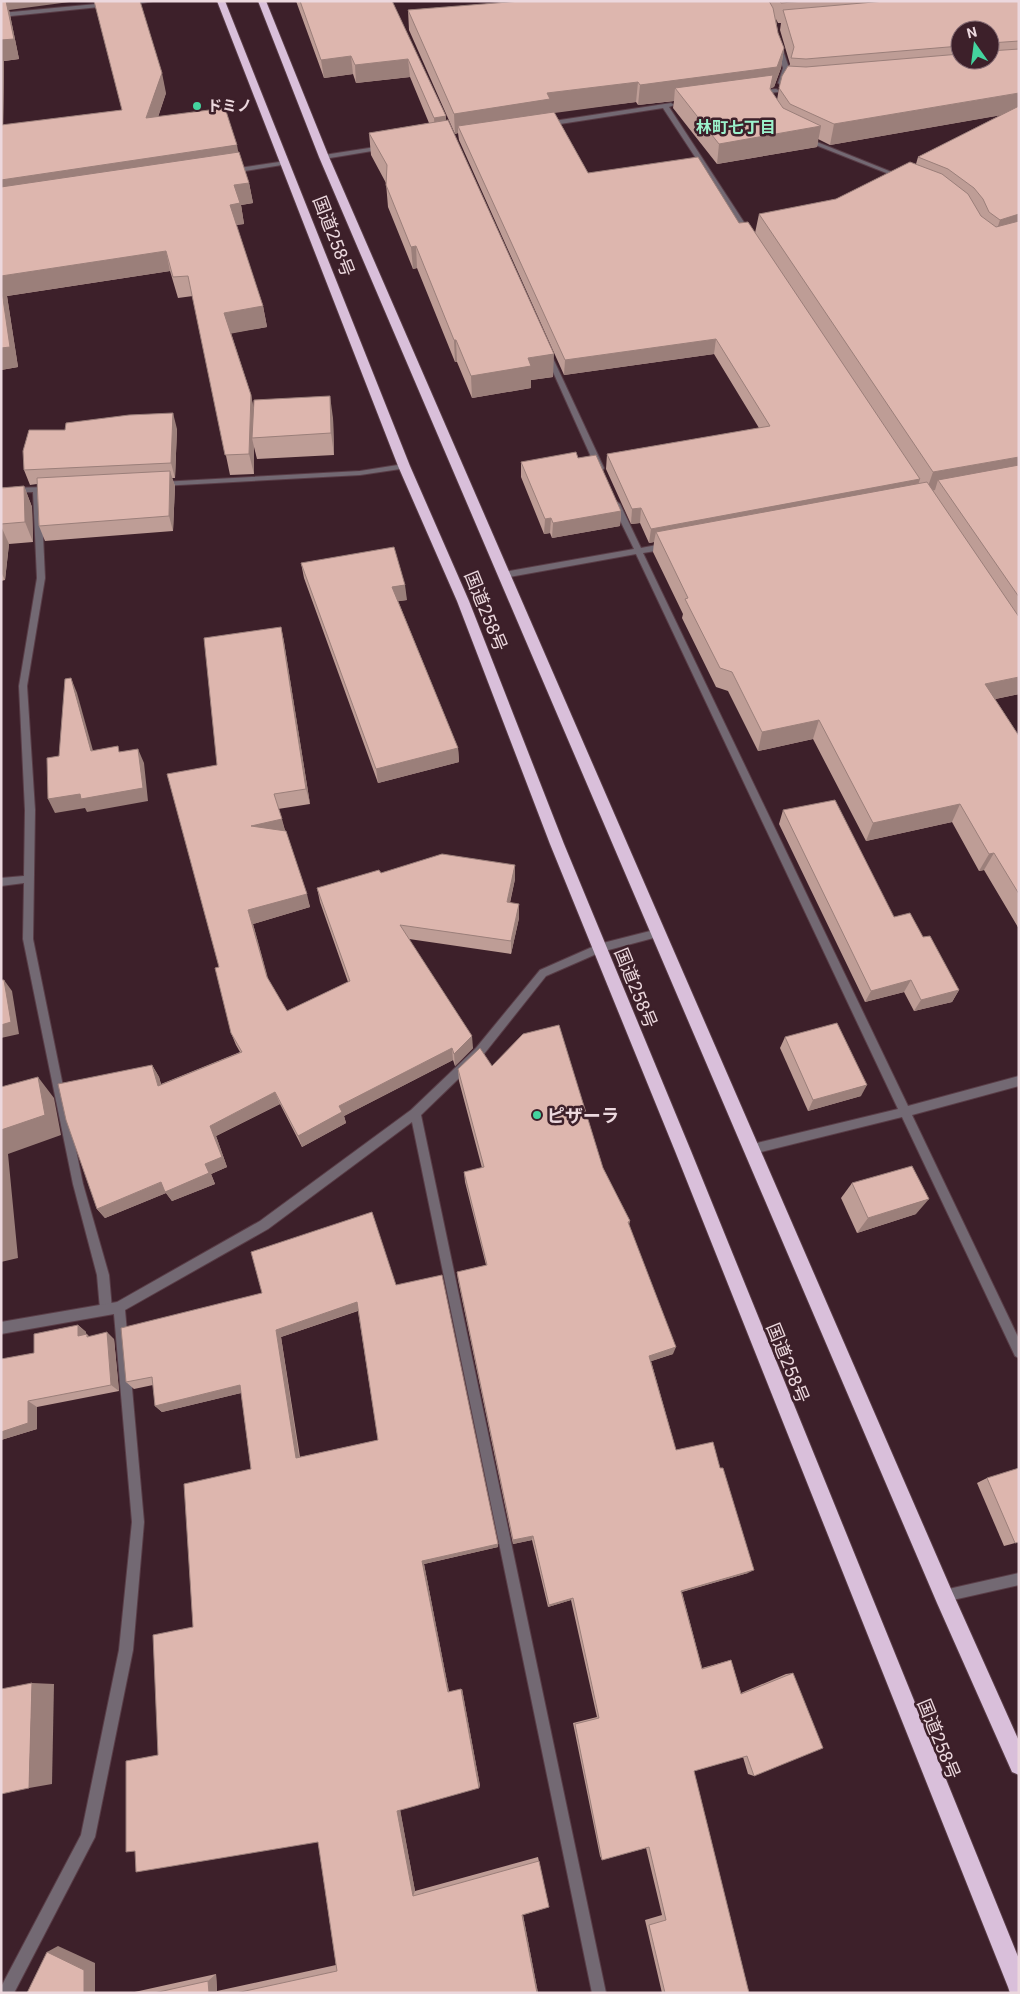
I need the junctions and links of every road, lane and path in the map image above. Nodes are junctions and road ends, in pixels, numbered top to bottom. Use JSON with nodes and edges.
{"nodes":[{"id":1,"x":151,"y":1,"type":"edge"},
{"id":2,"x":221,"y":1,"type":"edge"},
{"id":3,"x":262,"y":1,"type":"edge"},
{"id":4,"x":123,"y":4,"type":"edge"},
{"id":5,"x":114,"y":5,"type":"edge"},
{"id":6,"x":1,"y":15,"type":"edge"},
{"id":7,"x":778,"y":44,"type":"edge"},
{"id":8,"x":776,"y":91,"type":"junction"},
{"id":9,"x":749,"y":92,"type":"edge"},
{"id":10,"x":773,"y":102,"type":"edge"},
{"id":11,"x":674,"y":105,"type":"edge"},
{"id":12,"x":665,"y":106,"type":"junction"},
{"id":13,"x":538,"y":125,"type":"edge"},
{"id":14,"x":798,"y":136,"type":"edge"},
{"id":15,"x":385,"y":148,"type":"edge"},
{"id":16,"x":324,"y":157,"type":"junction"},
{"id":17,"x":286,"y":163,"type":"junction"},
{"id":18,"x":224,"y":172,"type":"edge"},
{"id":19,"x":904,"y":178,"type":"edge"},
{"id":20,"x":752,"y":239,"type":"edge"},
{"id":21,"x":544,"y":345,"type":"edge"},
{"id":22,"x":404,"y":466,"type":"junction"},
{"id":23,"x":605,"y":480,"type":"edge"},
{"id":24,"x":155,"y":484,"type":"edge"},
{"id":25,"x":57,"y":489,"type":"edge"},
{"id":26,"x":37,"y":490,"type":"junction"},
{"id":27,"x":1,"y":491,"type":"edge"},
{"id":28,"x":613,"y":498,"type":"edge"},
{"id":29,"x":677,"y":544,"type":"edge"},
{"id":30,"x":637,"y":552,"type":"junction"},
{"id":31,"x":504,"y":575,"type":"junction"},
{"id":32,"x":29,"y":880,"type":"junction"},
{"id":33,"x":1,"y":882,"type":"edge"},
{"id":34,"x":658,"y":933,"type":"junction"},
{"id":35,"x":599,"y":948,"type":"junction"},
{"id":36,"x":1019,"y":1081,"type":"edge"},
{"id":37,"x":904,"y":1112,"type":"junction"},
{"id":38,"x":415,"y":1113,"type":"junction"},
{"id":39,"x":753,"y":1149,"type":"junction"},
{"id":40,"x":113,"y":1308,"type":"junction"},
{"id":41,"x":1,"y":1328,"type":"edge"},
{"id":42,"x":1019,"y":1352,"type":"edge"},
{"id":43,"x":1019,"y":1578,"type":"edge"},
{"id":44,"x":944,"y":1596,"type":"junction"},
{"id":45,"x":1019,"y":1765,"type":"edge"},
{"id":46,"x":1019,"y":1986,"type":"edge"},
{"id":47,"x":6,"y":1993,"type":"edge"},
{"id":48,"x":599,"y":1993,"type":"edge"}],
"edges":[{"from":1,"to":4,"type":"street"},
{"from":2,"to":17,"type":"highway","name":"国道258号"},
{"from":3,"to":16,"type":"highway","name":"国道258号"},
{"from":5,"to":6,"type":"street"},
{"from":7,"to":8,"type":"street"},
{"from":8,"to":9,"type":"street"},
{"from":8,"to":10,"type":"street"},
{"from":11,"to":12,"type":"street"},
{"from":12,"to":13,"type":"street"},
{"from":12,"to":20,"type":"street"},
{"from":14,"to":19,"type":"street"},
{"from":15,"to":16,"type":"street"},
{"from":16,"to":31,"type":"highway","name":"国道258号"},
{"from":17,"to":18,"type":"street"},
{"from":17,"to":22,"type":"highway","name":"国道258号"},
{"from":21,"to":23,"type":"street"},
{"from":22,"to":24,"type":"street"},
{"from":22,"to":35,"type":"highway","name":"国道258号"},
{"from":25,"to":26,"type":"street"},
{"from":26,"to":27,"type":"street"},
{"from":26,"to":32,"type":"street"},
{"from":28,"to":30,"type":"street"},
{"from":29,"to":30,"type":"street"},
{"from":30,"to":31,"type":"street"},
{"from":30,"to":37,"type":"street"},
{"from":31,"to":34,"type":"highway","name":"国道258号"},
{"from":32,"to":33,"type":"street"},
{"from":32,"to":40,"type":"street"},
{"from":34,"to":35,"type":"street"},
{"from":34,"to":39,"type":"highway","name":"国道258号"},
{"from":35,"to":38,"type":"street"},
{"from":35,"to":46,"type":"highway","name":"国道258号"},
{"from":36,"to":37,"type":"street"},
{"from":37,"to":39,"type":"street"},
{"from":37,"to":42,"type":"street"},
{"from":38,"to":40,"type":"street"},
{"from":38,"to":48,"type":"street"},
{"from":39,"to":44,"type":"highway","name":"国道258号"},
{"from":40,"to":41,"type":"street"},
{"from":40,"to":47,"type":"street"},
{"from":43,"to":44,"type":"street"},
{"from":44,"to":45,"type":"highway","name":"国道258号"}]}
